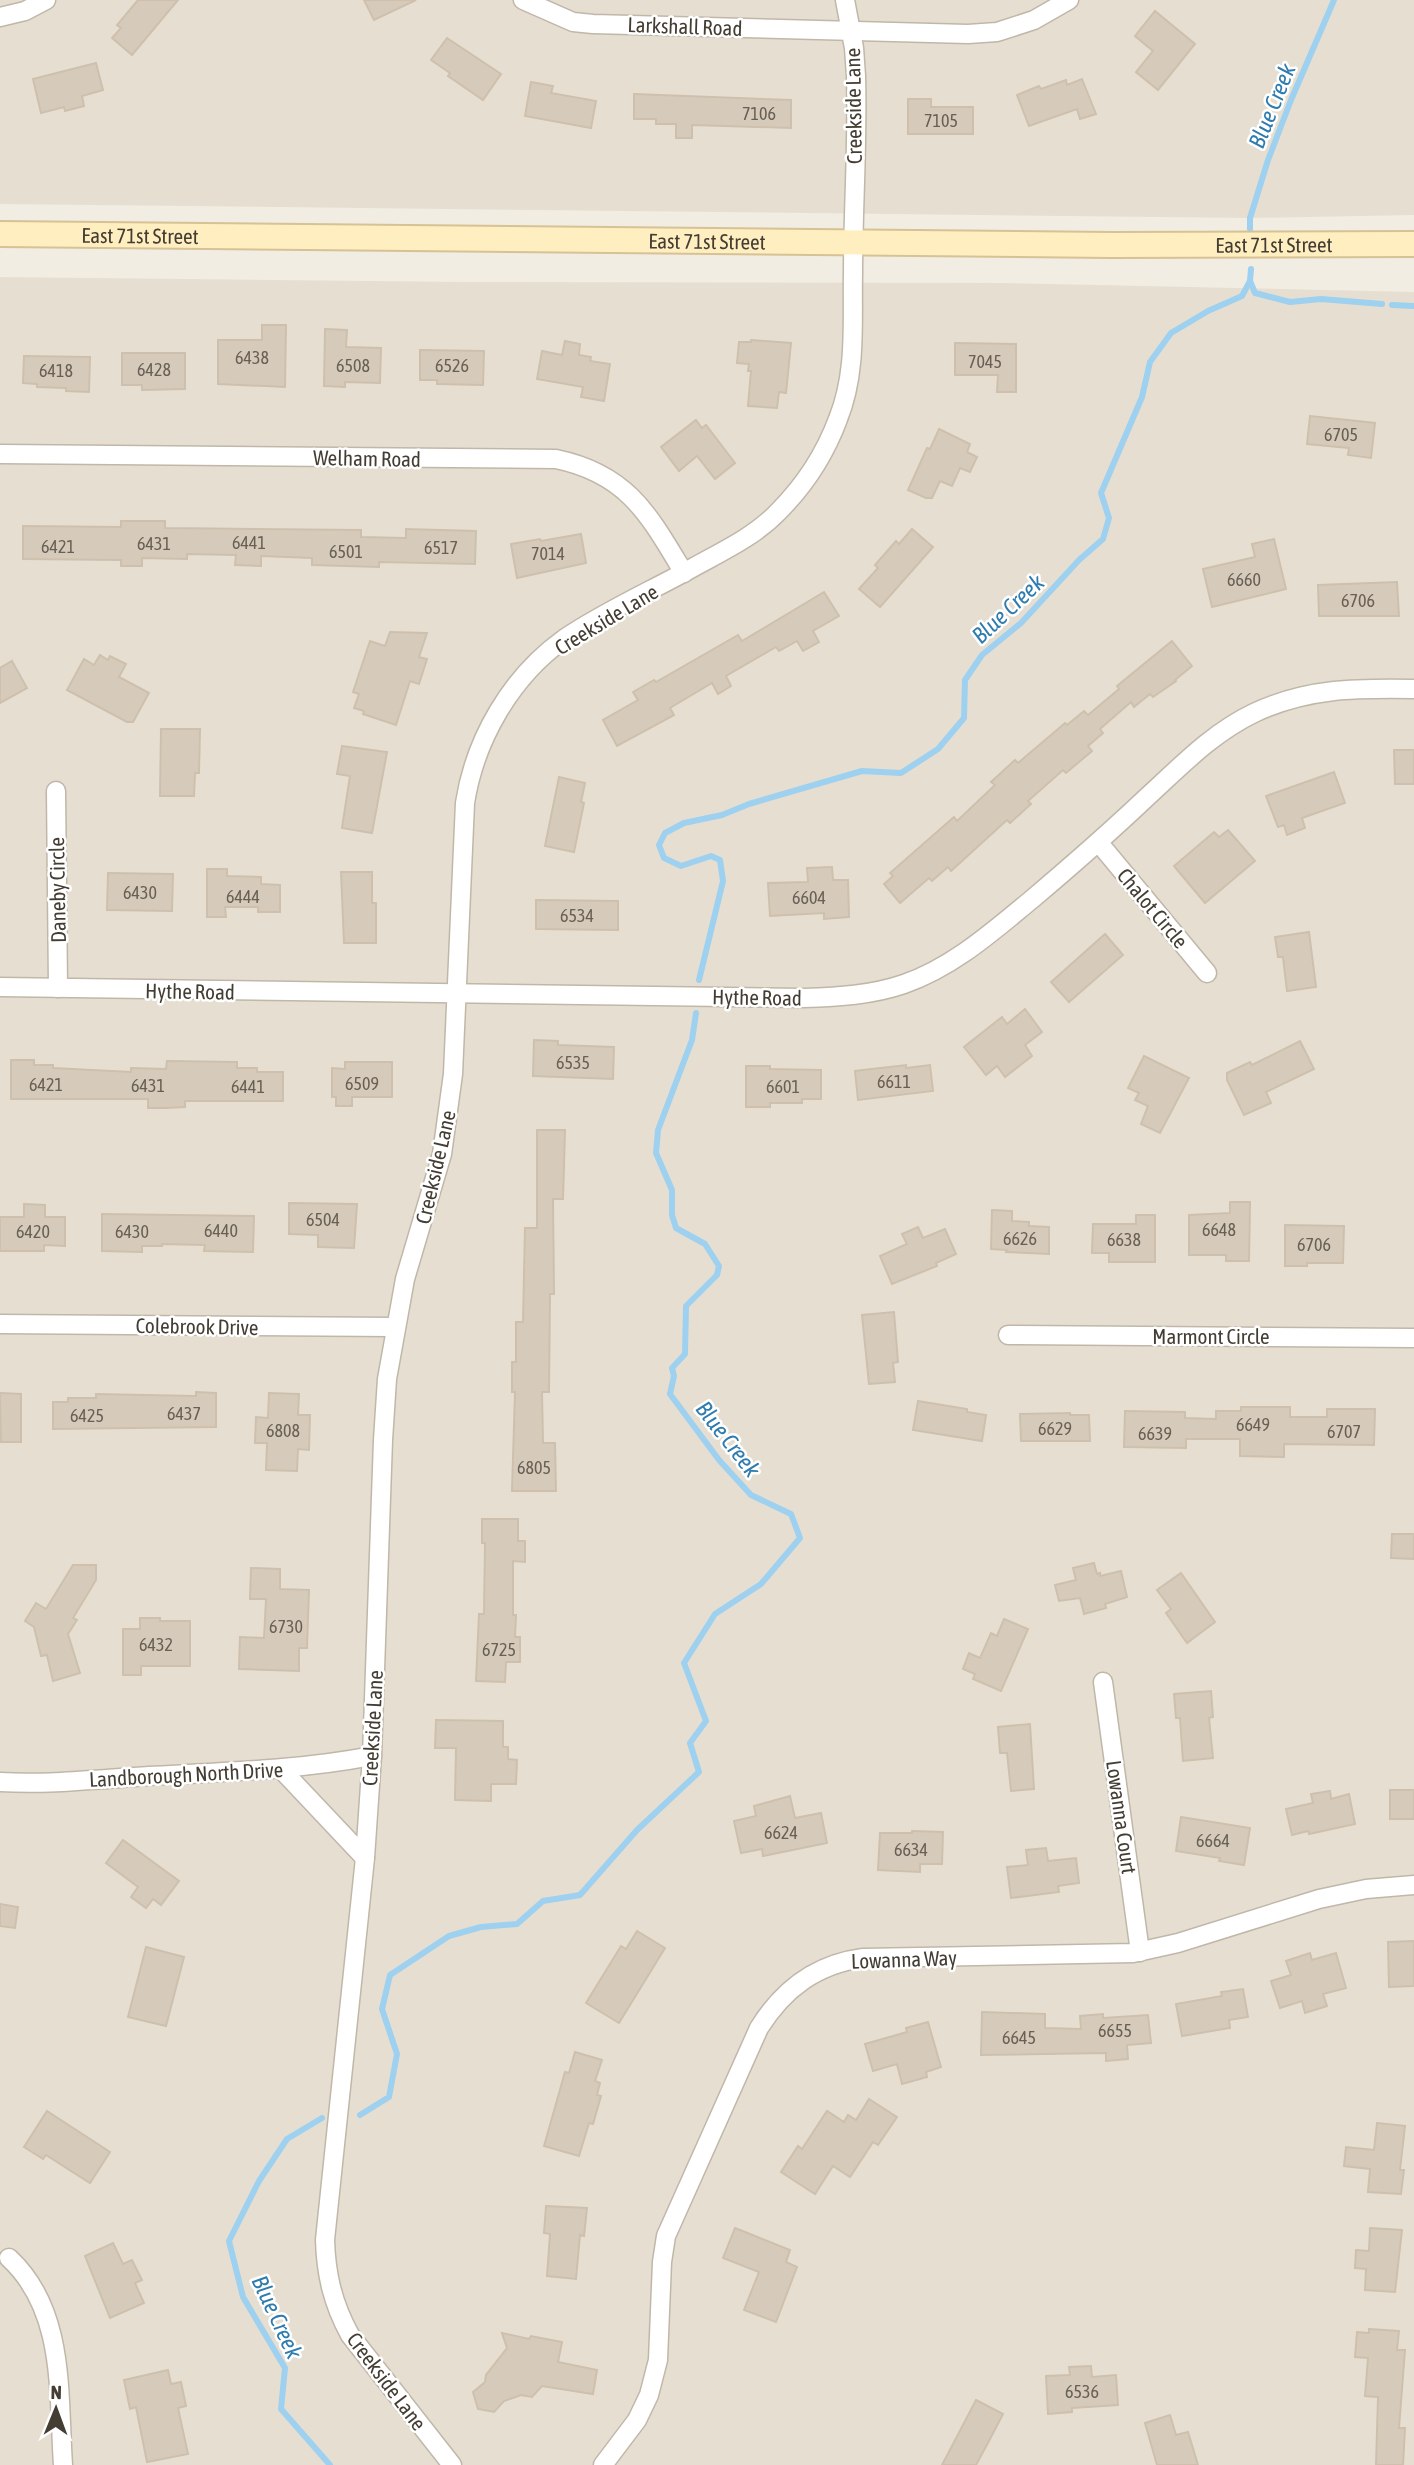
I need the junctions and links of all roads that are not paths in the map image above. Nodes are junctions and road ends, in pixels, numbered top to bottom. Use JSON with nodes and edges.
{"nodes":[{"id":1,"x":46,"y":0,"type":"edge"},
{"id":2,"x":523,"y":0,"type":"edge"},
{"id":3,"x":845,"y":0,"type":"edge"},
{"id":4,"x":1069,"y":0,"type":"edge"},
{"id":5,"x":0,"y":17,"type":"edge"},
{"id":6,"x":851,"y":31,"type":"junction"},
{"id":7,"x":0,"y":234,"type":"edge"},
{"id":8,"x":854,"y":243,"type":"junction"},
{"id":9,"x":1414,"y":244,"type":"edge"},
{"id":10,"x":0,"y":454,"type":"edge"},
{"id":11,"x":684,"y":573,"type":"junction"},
{"id":12,"x":1414,"y":689,"type":"edge"},
{"id":13,"x":56,"y":791,"type":"dead end"},
{"id":14,"x":1099,"y":843,"type":"junction"},
{"id":15,"x":1207,"y":973,"type":"dead end"},
{"id":16,"x":0,"y":987,"type":"edge"},
{"id":17,"x":58,"y":988,"type":"junction"},
{"id":18,"x":456,"y":994,"type":"junction"},
{"id":19,"x":0,"y":1324,"type":"edge"},
{"id":20,"x":395,"y":1327,"type":"junction"},
{"id":21,"x":1008,"y":1335,"type":"dead end"},
{"id":22,"x":1414,"y":1338,"type":"edge"},
{"id":23,"x":1103,"y":1682,"type":"dead end"},
{"id":24,"x":372,"y":1756,"type":"junction"},
{"id":25,"x":281,"y":1769,"type":"junction"},
{"id":26,"x":0,"y":1782,"type":"edge"},
{"id":27,"x":365,"y":1858,"type":"junction"},
{"id":28,"x":1414,"y":1885,"type":"edge"},
{"id":29,"x":1140,"y":1952,"type":"junction"},
{"id":30,"x":9,"y":2258,"type":"dead end"},
{"id":31,"x":63,"y":2465,"type":"edge"},
{"id":32,"x":452,"y":2465,"type":"edge"},
{"id":33,"x":603,"y":2465,"type":"edge"}],
"edges":[{"from":1,"to":5,"type":"street"},
{"from":2,"to":6,"type":"street","name":"Larkshall Road"},
{"from":3,"to":6,"type":"street","name":"Creekside Lane"},
{"from":4,"to":6,"type":"street","name":"Larkshall Road"},
{"from":6,"to":8,"type":"street","name":"Creekside Lane"},
{"from":7,"to":8,"type":"main road","name":"East 71st Street"},
{"from":8,"to":9,"type":"main road","name":"East 71st Street"},
{"from":8,"to":11,"type":"street","name":"Creekside Lane"},
{"from":10,"to":11,"type":"street","name":"Welham Road"},
{"from":11,"to":18,"type":"street","name":"Creekside Lane"},
{"from":12,"to":14,"type":"street","name":"Hythe Road"},
{"from":13,"to":17,"type":"street","name":"Daneby Circle"},
{"from":14,"to":15,"type":"street","name":"Chalot Circle"},
{"from":14,"to":18,"type":"street","name":"Hythe Road"},
{"from":16,"to":17,"type":"street","name":"Hythe Road"},
{"from":17,"to":18,"type":"street","name":"Hythe Road"},
{"from":18,"to":20,"type":"street","name":"Creekside Lane"},
{"from":19,"to":20,"type":"street","name":"Colebrook Drive"},
{"from":20,"to":24,"type":"street","name":"Creekside Lane"},
{"from":21,"to":22,"type":"street","name":"Marmont Circle"},
{"from":23,"to":29,"type":"street","name":"Lowanna Court"},
{"from":24,"to":25,"type":"street","name":"Landborough North Drive"},
{"from":24,"to":27,"type":"street","name":"Creekside Lane"},
{"from":25,"to":26,"type":"street","name":"Landborough North Drive"},
{"from":25,"to":27,"type":"street"},
{"from":27,"to":32,"type":"street","name":"Creekside Lane"},
{"from":28,"to":29,"type":"street","name":"Lowanna Way"},
{"from":29,"to":33,"type":"street","name":"Lowanna Way"},
{"from":30,"to":31,"type":"street"}]}
